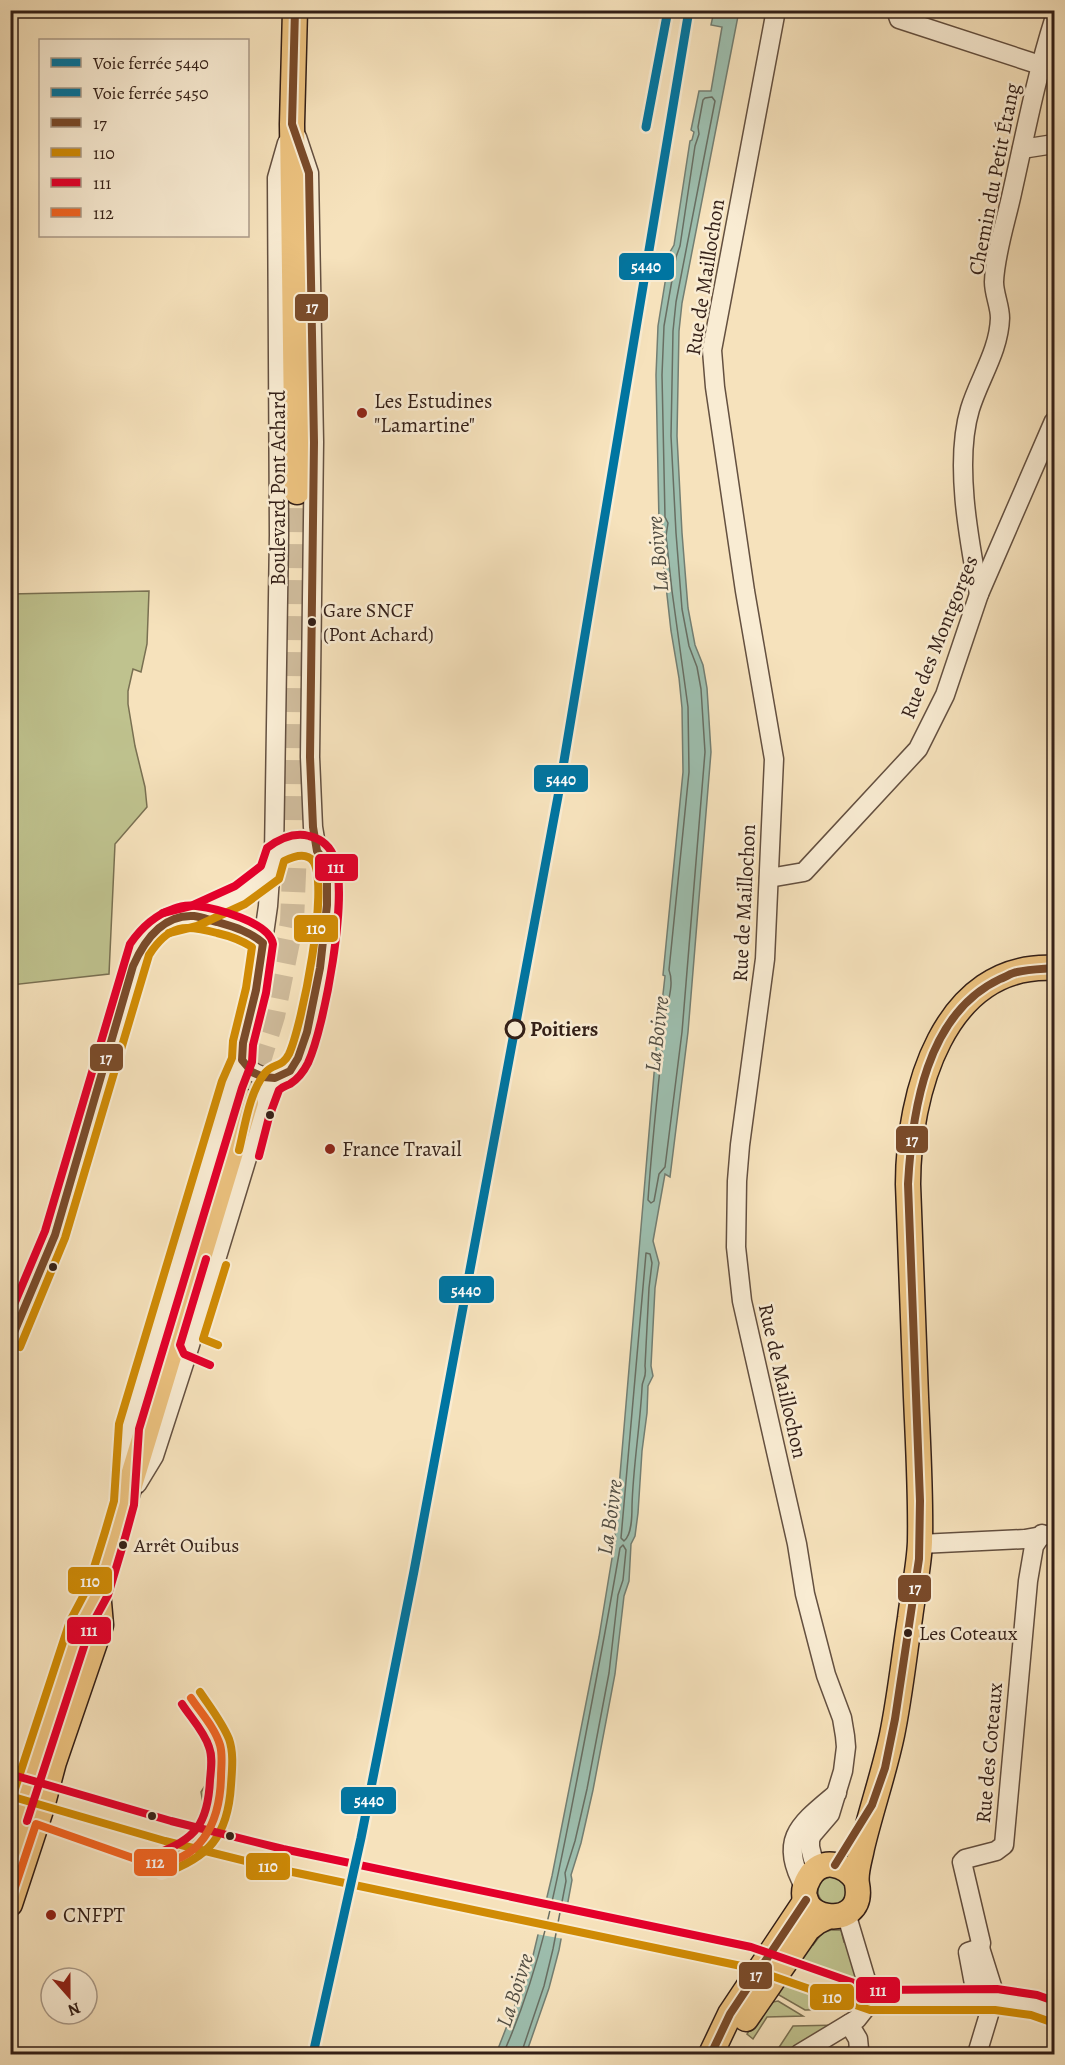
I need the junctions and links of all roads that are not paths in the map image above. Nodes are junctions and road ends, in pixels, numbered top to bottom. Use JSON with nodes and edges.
{"nodes":[{"id":1,"x":294,"y":10,"type":"edge"},
{"id":2,"x":776,"y":10,"type":"edge"},
{"id":3,"x":896,"y":10,"type":"edge"},
{"id":4,"x":1054,"y":20,"type":"edge"},
{"id":5,"x":1040,"y":65,"type":"junction"},
{"id":6,"x":292,"y":124,"type":"junction"},
{"id":7,"x":1054,"y":144,"type":"edge"},
{"id":8,"x":1022,"y":149,"type":"junction"},
{"id":9,"x":1054,"y":422,"type":"edge"},
{"id":10,"x":297,"y":492,"type":"tunnel mouth"},
{"id":11,"x":979,"y":594,"type":"junction"},
{"id":12,"x":317,"y":850,"type":"junction"},
{"id":13,"x":273,"y":864,"type":"junction"},
{"id":14,"x":769,"y":878,"type":"junction"},
{"id":15,"x":194,"y":916,"type":"junction"},
{"id":16,"x":263,"y":943,"type":"junction"},
{"id":17,"x":1054,"y":968,"type":"edge"},
{"id":18,"x":242,"y":1060,"type":"junction"},
{"id":19,"x":275,"y":1078,"type":"junction"},
{"id":20,"x":246,"y":1102,"type":"tunnel mouth"},
{"id":21,"x":10,"y":1342,"type":"edge"},
{"id":22,"x":124,"y":1503,"type":"junction"},
{"id":23,"x":1048,"y":1535,"type":"edge"},
{"id":24,"x":920,"y":1544,"type":"junction"},
{"id":25,"x":98,"y":1591,"type":"junction"},
{"id":26,"x":837,"y":1793,"type":"junction"},
{"id":27,"x":872,"y":1805,"type":"junction"},
{"id":28,"x":10,"y":1838,"type":"edge"},
{"id":29,"x":827,"y":1866,"type":"junction"},
{"id":30,"x":856,"y":1880,"type":"junction"},
{"id":31,"x":806,"y":1894,"type":"junction"},
{"id":32,"x":10,"y":1904,"type":"edge"},
{"id":33,"x":836,"y":1915,"type":"junction"},
{"id":34,"x":872,"y":2000,"type":"junction"},
{"id":35,"x":987,"y":2000,"type":"junction"},
{"id":36,"x":1054,"y":2012,"type":"edge"},
{"id":37,"x":849,"y":2024,"type":"junction"},
{"id":38,"x":711,"y":2055,"type":"edge"},
{"id":39,"x":720,"y":2055,"type":"edge"},
{"id":40,"x":799,"y":2055,"type":"edge"},
{"id":41,"x":855,"y":2055,"type":"edge"},
{"id":42,"x":977,"y":2055,"type":"edge"}],
"edges":[{"from":1,"to":6,"type":"main road","name":"Boulevard Pont Achard"},
{"from":2,"to":14,"type":"street","name":"Rue de Maillochon"},
{"from":3,"to":5,"type":"street"},
{"from":4,"to":5,"type":"street","name":"Chemin du Petit Étang"},
{"from":5,"to":8,"type":"street","name":"Chemin du Petit Étang"},
{"from":6,"to":10,"type":"main road","name":"Boulevard Pont Achard"},
{"from":6,"to":12,"type":"street","name":"Boulevard Pont Achard"},
{"from":6,"to":13,"type":"street","name":"Boulevard Pont Achard"},
{"from":7,"to":8,"type":"street"},
{"from":8,"to":11,"type":"street","name":"Chemin du Petit Étang"},
{"from":9,"to":11,"type":"street","name":"Rue des Montgorges"},
{"from":11,"to":14,"type":"street","name":"Rue des Montgorges"},
{"from":12,"to":13,"type":"street"},
{"from":12,"to":19,"type":"street","name":"Boulevard Pont Achard"},
{"from":13,"to":15,"type":"street"},
{"from":13,"to":16,"type":"street","name":"Boulevard Pont Achard"},
{"from":14,"to":26,"type":"street","name":"Rue de Maillochon"},
{"from":15,"to":16,"type":"street"},
{"from":15,"to":21,"type":"street"},
{"from":16,"to":18,"type":"street","name":"Boulevard Pont Achard"},
{"from":17,"to":24,"type":"main road"},
{"from":18,"to":19,"type":"street"},
{"from":18,"to":22,"type":"street","name":"Boulevard Pont Achard"},
{"from":19,"to":22,"type":"street"},
{"from":20,"to":22,"type":"main road"},
{"from":22,"to":25,"type":"main road"},
{"from":23,"to":24,"type":"street"},
{"from":23,"to":35,"type":"street","name":"Rue des Coteaux"},
{"from":24,"to":27,"type":"main road"},
{"from":25,"to":28,"type":"main road"},
{"from":25,"to":32,"type":"main road"},
{"from":26,"to":29,"type":"street","name":"Rue de Maillochon"},
{"from":26,"to":31,"type":"street"},
{"from":27,"to":29,"type":"main road"},
{"from":27,"to":30,"type":"main road"},
{"from":29,"to":30,"type":"main road"},
{"from":29,"to":31,"type":"main road"},
{"from":30,"to":33,"type":"main road"},
{"from":31,"to":33,"type":"main road"},
{"from":31,"to":38,"type":"main road"},
{"from":33,"to":34,"type":"street"},
{"from":33,"to":39,"type":"main road"},
{"from":34,"to":35,"type":"street"},
{"from":34,"to":37,"type":"street"},
{"from":35,"to":36,"type":"street"},
{"from":35,"to":42,"type":"street"},
{"from":37,"to":40,"type":"street"},
{"from":37,"to":41,"type":"street"}]}
